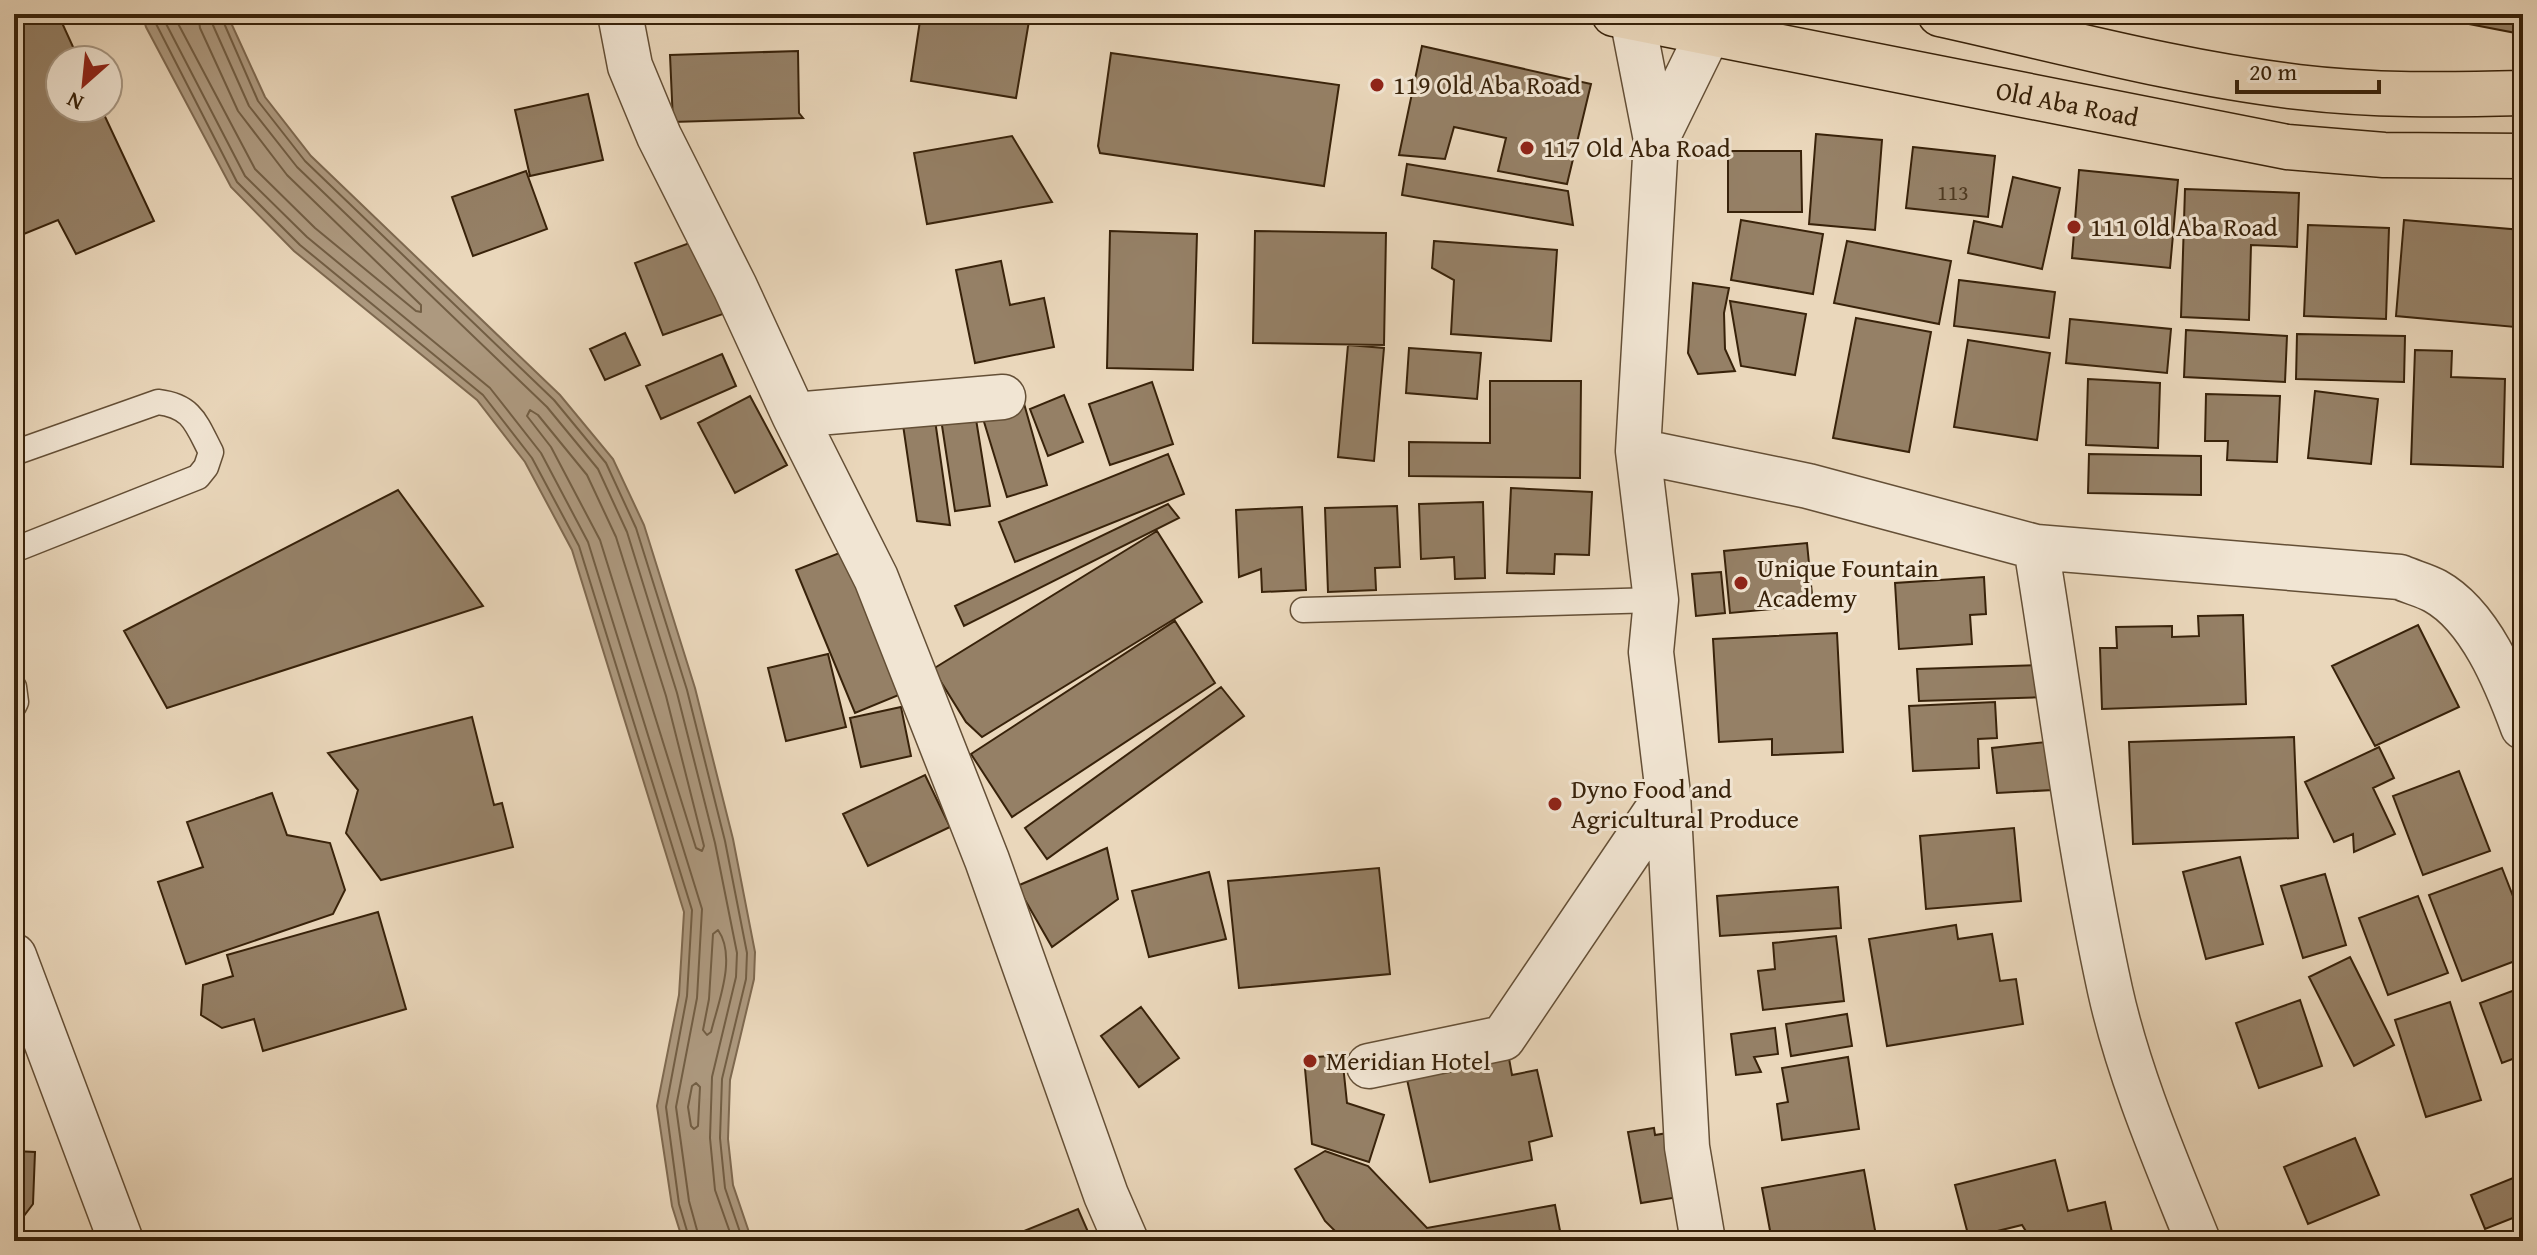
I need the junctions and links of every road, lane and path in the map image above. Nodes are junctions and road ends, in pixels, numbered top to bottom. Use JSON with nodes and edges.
{"nodes":[{"id":1,"x":620,"y":14,"type":"edge"},
{"id":2,"x":1940,"y":14,"type":"edge"},
{"id":3,"x":1626,"y":15,"type":"edge"},
{"id":4,"x":1710,"y":24,"type":"edge"},
{"id":5,"x":2523,"y":93,"type":"edge"},
{"id":6,"x":1656,"y":140,"type":"junction"},
{"id":7,"x":2523,"y":156,"type":"edge"},
{"id":8,"x":1003,"y":397,"type":"dead end"},
{"id":9,"x":794,"y":415,"type":"junction"},
{"id":10,"x":1638,"y":451,"type":"junction"},
{"id":11,"x":14,"y":453,"type":"edge"},
{"id":12,"x":2036,"y":547,"type":"junction"},
{"id":13,"x":14,"y":550,"type":"edge"},
{"id":14,"x":1656,"y":600,"type":"junction"},
{"id":15,"x":1303,"y":610,"type":"dead end"},
{"id":16,"x":14,"y":687,"type":"edge"},
{"id":17,"x":14,"y":706,"type":"edge"},
{"id":18,"x":2523,"y":727,"type":"edge"},
{"id":19,"x":1668,"y":794,"type":"junction"},
{"id":20,"x":14,"y":956,"type":"edge"},
{"id":21,"x":1369,"y":1066,"type":"dead end"},
{"id":22,"x":121,"y":1241,"type":"edge"},
{"id":23,"x":1126,"y":1241,"type":"edge"},
{"id":24,"x":1703,"y":1241,"type":"edge"},
{"id":25,"x":2198,"y":1241,"type":"edge"}],
"edges":[{"from":1,"to":9,"type":"street"},
{"from":2,"to":5,"type":"main road"},
{"from":3,"to":4,"type":"main road","name":"Old Aba Road"},
{"from":3,"to":6,"type":"street"},
{"from":4,"to":6,"type":"street"},
{"from":4,"to":7,"type":"main road","name":"Old Aba Road"},
{"from":6,"to":10,"type":"street"},
{"from":8,"to":9,"type":"street"},
{"from":9,"to":23,"type":"street"},
{"from":10,"to":12,"type":"street"},
{"from":10,"to":14,"type":"street"},
{"from":11,"to":13,"type":"lane"},
{"from":12,"to":18,"type":"street"},
{"from":12,"to":25,"type":"street"},
{"from":14,"to":15,"type":"lane"},
{"from":14,"to":19,"type":"street"},
{"from":16,"to":17,"type":"lane"},
{"from":19,"to":21,"type":"street"},
{"from":19,"to":24,"type":"street"},
{"from":20,"to":22,"type":"street"}]}
